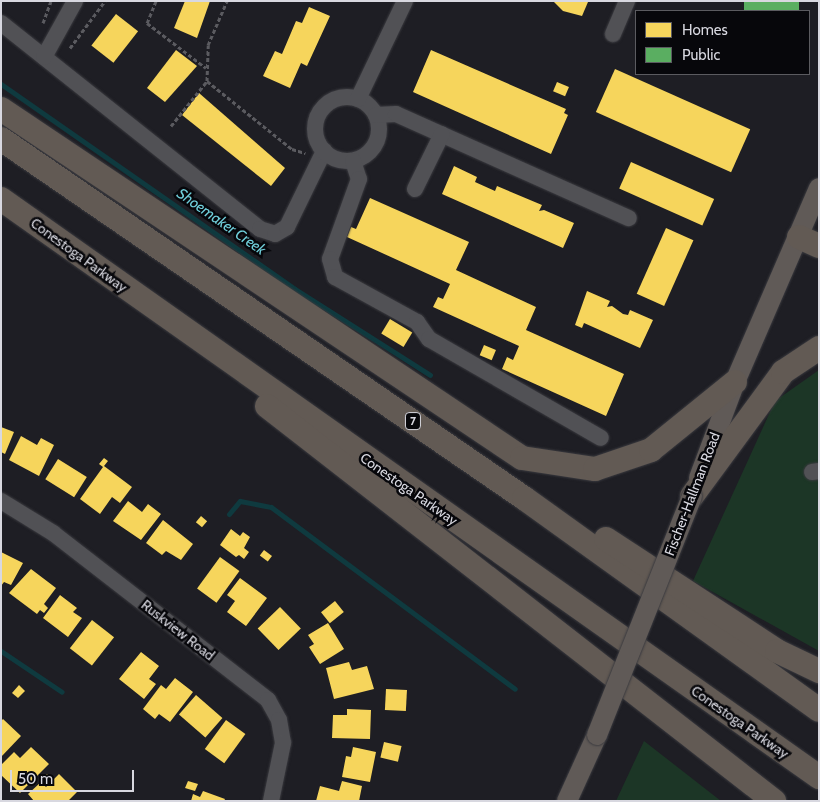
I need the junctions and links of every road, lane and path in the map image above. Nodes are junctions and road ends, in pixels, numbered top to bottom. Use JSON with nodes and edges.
{"nodes":[{"id":1,"x":52,"y":1,"type":"edge"},
{"id":2,"x":75,"y":1,"type":"edge"},
{"id":3,"x":105,"y":1,"type":"edge"},
{"id":4,"x":156,"y":1,"type":"edge"},
{"id":5,"x":228,"y":1,"type":"edge"},
{"id":6,"x":404,"y":1,"type":"edge"},
{"id":7,"x":627,"y":1,"type":"edge"},
{"id":8,"x":1,"y":23,"type":"edge"},
{"id":9,"x":42,"y":26,"type":"dead end"},
{"id":10,"x":613,"y":34,"type":"dead end"},
{"id":11,"x":70,"y":48,"type":"dead end"},
{"id":12,"x":44,"y":56,"type":"junction"},
{"id":13,"x":206,"y":68,"type":"junction"},
{"id":14,"x":207,"y":81,"type":"junction"},
{"id":15,"x":358,"y":99,"type":"junction"},
{"id":16,"x":1,"y":108,"type":"edge"},
{"id":17,"x":376,"y":115,"type":"junction"},
{"id":18,"x":171,"y":126,"type":"dead end"},
{"id":19,"x":442,"y":134,"type":"junction"},
{"id":20,"x":1,"y":139,"type":"edge"},
{"id":21,"x":324,"y":151,"type":"junction"},
{"id":22,"x":305,"y":152,"type":"dead end"},
{"id":23,"x":353,"y":161,"type":"junction"},
{"id":24,"x":819,"y":188,"type":"edge"},
{"id":25,"x":415,"y":189,"type":"dead end"},
{"id":26,"x":1,"y":199,"type":"edge"},
{"id":27,"x":629,"y":218,"type":"dead end"},
{"id":28,"x":808,"y":233,"type":"edge"},
{"id":29,"x":819,"y":348,"type":"edge"},
{"id":30,"x":234,"y":366,"type":"junction"},
{"id":31,"x":735,"y":382,"type":"junction"},
{"id":32,"x":601,"y":438,"type":"dead end"},
{"id":33,"x":692,"y":496,"type":"junction"},
{"id":34,"x":524,"y":498,"type":"junction"},
{"id":35,"x":1,"y":501,"type":"edge"},
{"id":36,"x":819,"y":672,"type":"edge"},
{"id":37,"x":819,"y":710,"type":"edge"},
{"id":38,"x":819,"y":777,"type":"edge"},
{"id":39,"x":271,"y":801,"type":"edge"},
{"id":40,"x":567,"y":801,"type":"edge"},
{"id":41,"x":774,"y":801,"type":"edge"}],
"edges":[{"from":1,"to":9,"type":"path"},
{"from":2,"to":12,"type":"street"},
{"from":3,"to":11,"type":"path"},
{"from":4,"to":13,"type":"path"},
{"from":5,"to":13,"type":"path"},
{"from":6,"to":15,"type":"street"},
{"from":7,"to":10,"type":"street"},
{"from":8,"to":12,"type":"street"},
{"from":12,"to":21,"type":"street"},
{"from":13,"to":14,"type":"path"},
{"from":14,"to":18,"type":"path"},
{"from":14,"to":22,"type":"path"},
{"from":15,"to":17,"type":"street"},
{"from":15,"to":21,"type":"street"},
{"from":16,"to":31,"type":"highway"},
{"from":17,"to":19,"type":"street"},
{"from":17,"to":23,"type":"street"},
{"from":19,"to":25,"type":"street"},
{"from":19,"to":27,"type":"street"},
{"from":20,"to":34,"type":"highway","number":"7"},
{"from":21,"to":23,"type":"street"},
{"from":23,"to":32,"type":"street"},
{"from":24,"to":28,"type":"main road","name":"Fischer-Hallman Road"},
{"from":26,"to":30,"type":"highway","name":"Conestoga Parkway"},
{"from":28,"to":31,"type":"main road","name":"Fischer-Hallman Road"},
{"from":29,"to":33,"type":"highway"},
{"from":30,"to":38,"type":"highway","name":"Conestoga Parkway"},
{"from":30,"to":41,"type":"highway"},
{"from":31,"to":33,"type":"main road","name":"Fischer-Hallman Road"},
{"from":33,"to":40,"type":"main road","name":"Fischer-Hallman Road","bridge":true},
{"from":34,"to":36,"type":"highway"},
{"from":34,"to":37,"type":"highway","number":"7"},
{"from":35,"to":39,"type":"street","name":"Ruskview Road"}]}
